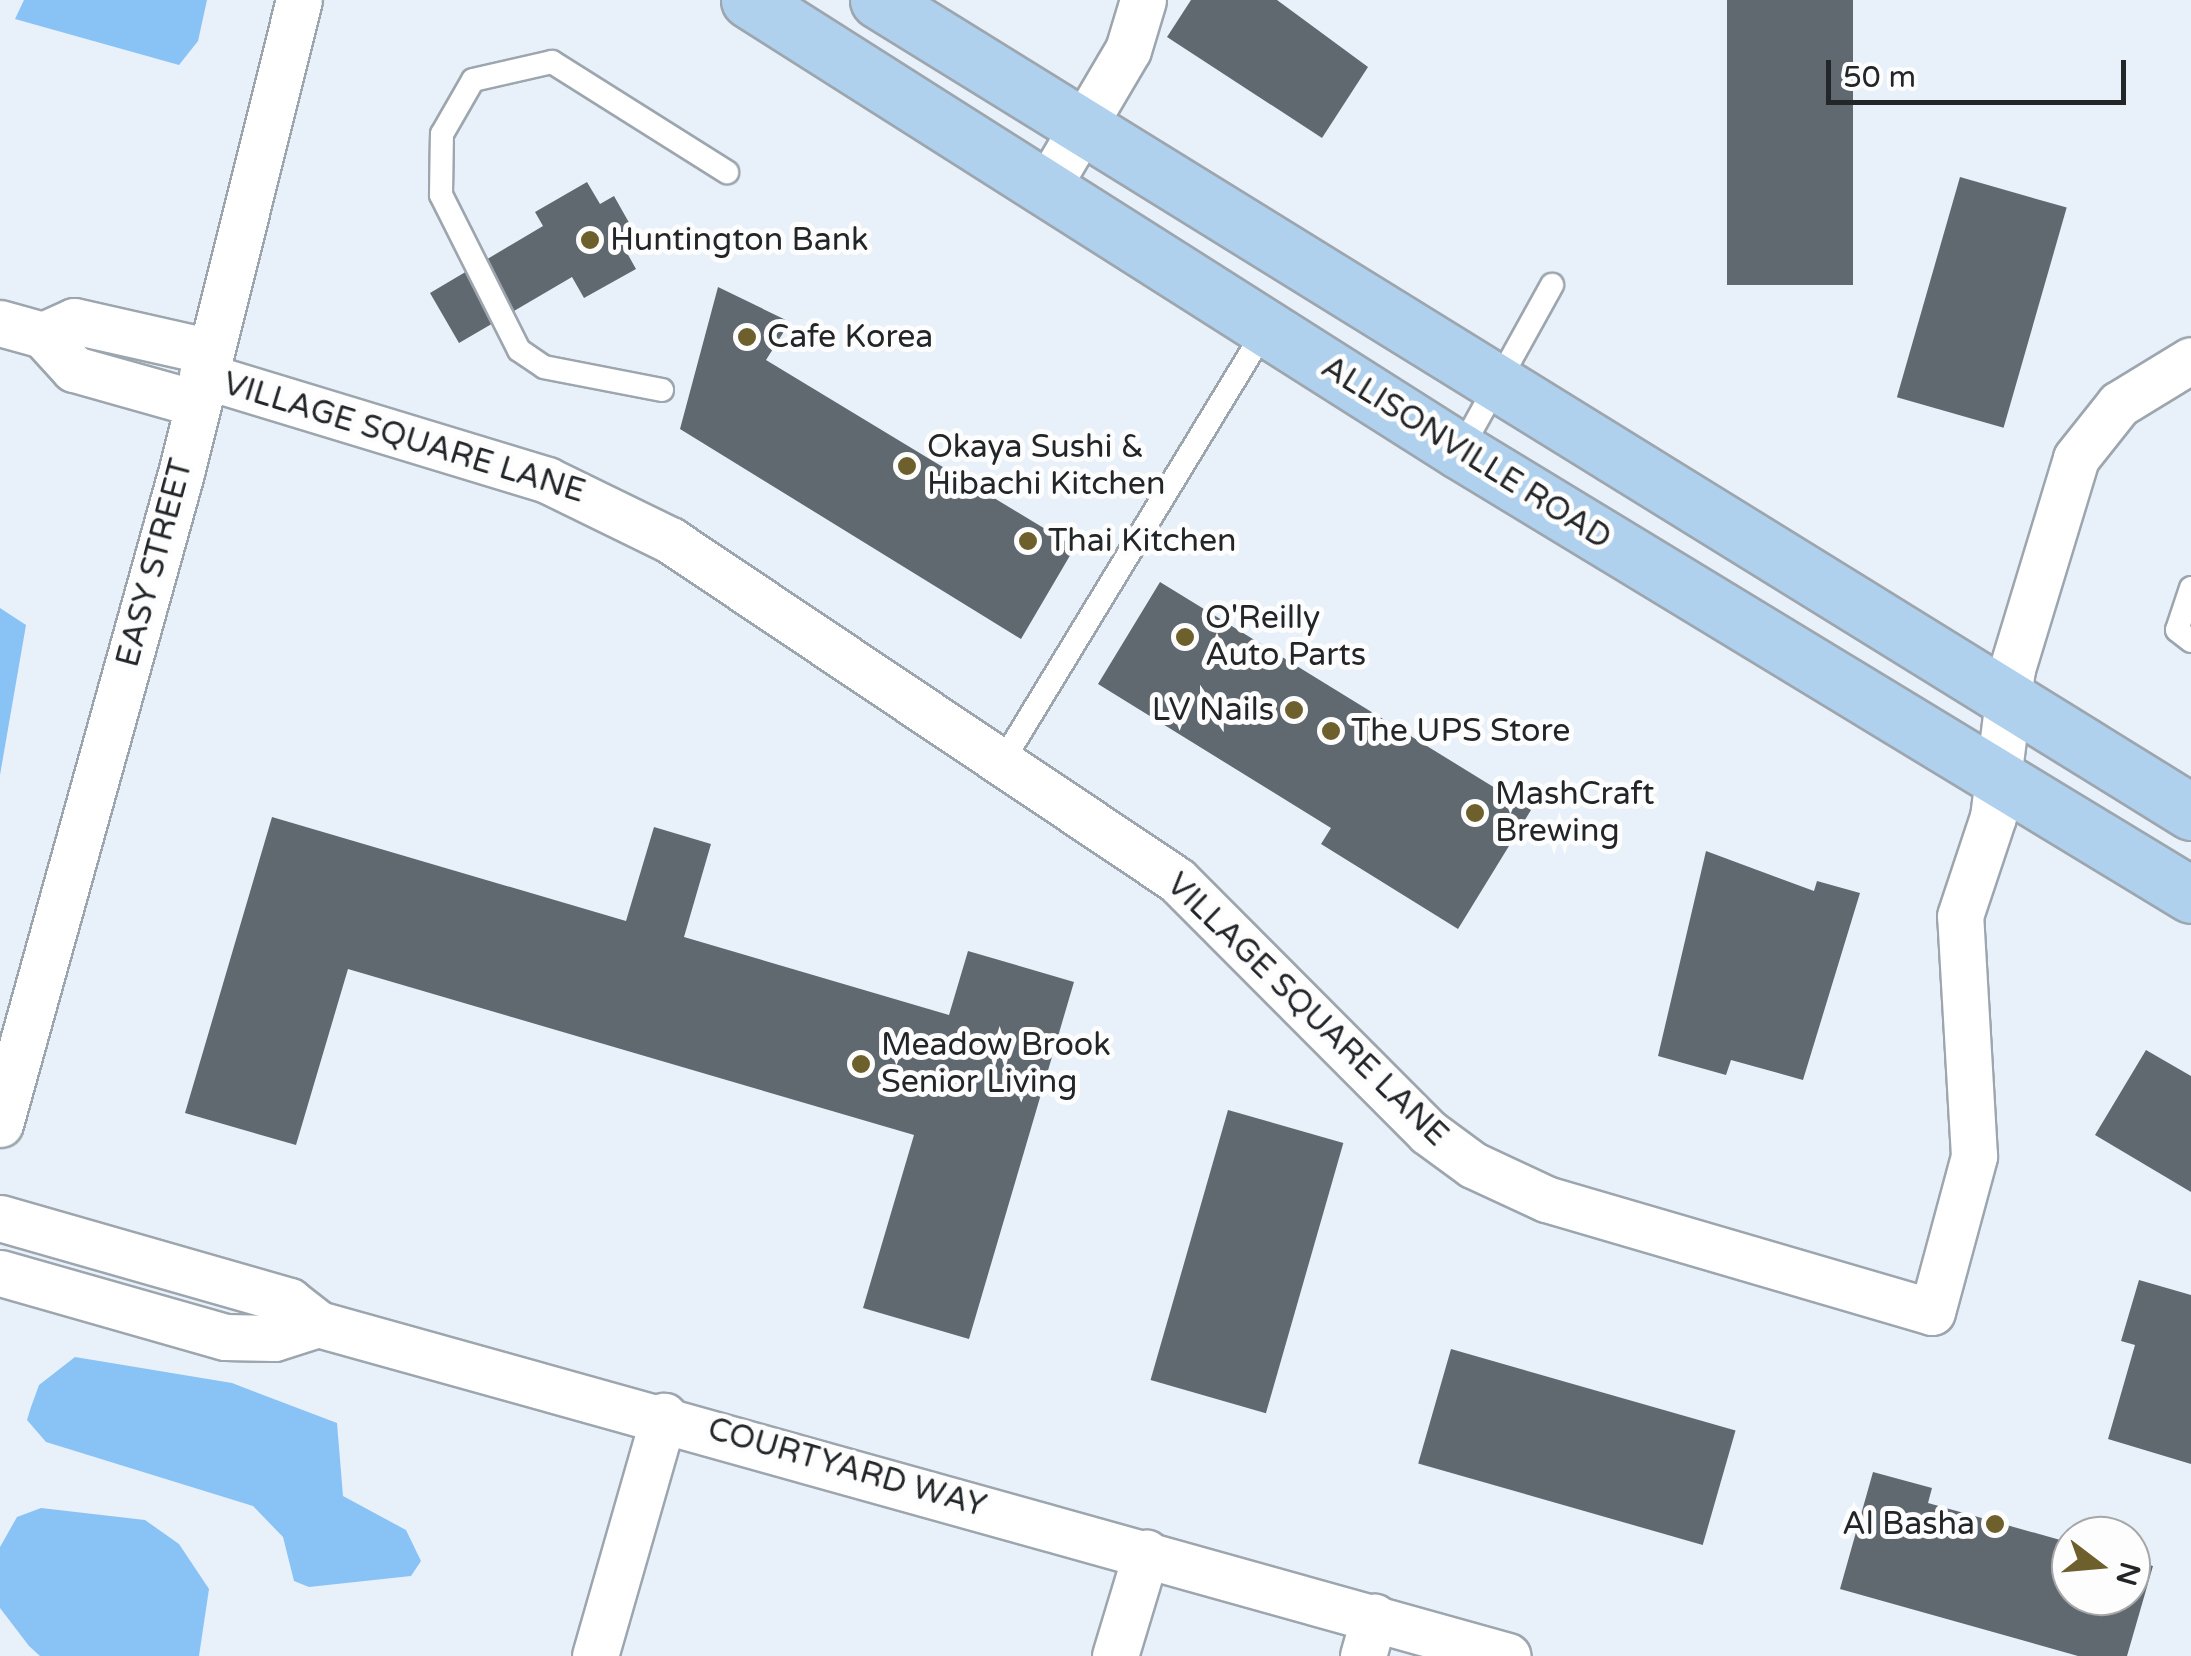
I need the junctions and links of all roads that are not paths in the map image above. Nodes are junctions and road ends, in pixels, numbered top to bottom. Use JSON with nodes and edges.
{"nodes":[{"id":1,"x":299,"y":0,"type":"edge"},
{"id":2,"x":878,"y":0,"type":"edge"},
{"id":3,"x":1143,"y":0,"type":"edge"},
{"id":4,"x":775,"y":7,"type":"edge"},
{"id":5,"x":1081,"y":130,"type":"junction"},
{"id":6,"x":727,"y":172,"type":"dead end"},
{"id":7,"x":1046,"y":189,"type":"junction"},
{"id":8,"x":1552,"y":285,"type":"dead end"},
{"id":9,"x":0,"y":323,"type":"edge"},
{"id":10,"x":1266,"y":328,"type":"junction"},
{"id":11,"x":2190,"y":363,"type":"edge"},
{"id":12,"x":202,"y":376,"type":"junction"},
{"id":13,"x":662,"y":390,"type":"dead end"},
{"id":14,"x":1499,"y":392,"type":"junction"},
{"id":15,"x":1460,"y":451,"type":"junction"},
{"id":16,"x":2191,"y":588,"type":"edge"},
{"id":17,"x":2191,"y":641,"type":"edge"},
{"id":18,"x":2000,"y":741,"type":"junction"},
{"id":19,"x":1001,"y":764,"type":"junction"},
{"id":20,"x":2188,"y":803,"type":"edge"},
{"id":21,"x":2191,"y":895,"type":"edge"},
{"id":22,"x":0,"y":1124,"type":"edge"},
{"id":23,"x":0,"y":1218,"type":"edge"},
{"id":24,"x":0,"y":1273,"type":"edge"},
{"id":25,"x":318,"y":1324,"type":"junction"},
{"id":26,"x":664,"y":1416,"type":"junction"},
{"id":27,"x":1146,"y":1552,"type":"junction"},
{"id":28,"x":1368,"y":1637,"type":"edge"},
{"id":29,"x":595,"y":1656,"type":"edge"},
{"id":30,"x":1115,"y":1656,"type":"edge"},
{"id":31,"x":1508,"y":1656,"type":"edge"}],
"edges":[{"from":1,"to":12,"type":"street","name":"EASY STREET"},
{"from":2,"to":5,"type":"main road","name":"ALLISONVILLE ROAD"},
{"from":3,"to":5,"type":"street"},
{"from":4,"to":7,"type":"main road","name":"ALLISONVILLE ROAD"},
{"from":5,"to":7,"type":"street"},
{"from":5,"to":14,"type":"main road","name":"ALLISONVILLE ROAD"},
{"from":6,"to":13,"type":"lane"},
{"from":7,"to":10,"type":"main road","name":"ALLISONVILLE ROAD"},
{"from":8,"to":14,"type":"lane"},
{"from":9,"to":12,"type":"street","name":"VILLAGE SQUARE LANE"},
{"from":10,"to":15,"type":"main road","name":"ALLISONVILLE ROAD"},
{"from":10,"to":19,"type":"lane"},
{"from":11,"to":18,"type":"street"},
{"from":12,"to":19,"type":"street","name":"VILLAGE SQUARE LANE"},
{"from":12,"to":22,"type":"street","name":"EASY STREET"},
{"from":14,"to":15,"type":"lane"},
{"from":14,"to":18,"type":"main road","name":"ALLISONVILLE ROAD"},
{"from":15,"to":18,"type":"main road","name":"ALLISONVILLE ROAD"},
{"from":16,"to":17,"type":"lane"},
{"from":18,"to":19,"type":"street","name":"VILLAGE SQUARE LANE"},
{"from":18,"to":20,"type":"main road","name":"ALLISONVILLE ROAD"},
{"from":18,"to":21,"type":"main road","name":"ALLISONVILLE ROAD"},
{"from":23,"to":25,"type":"street","name":"COURTYARD WAY"},
{"from":24,"to":25,"type":"street"},
{"from":25,"to":26,"type":"street","name":"COURTYARD WAY"},
{"from":26,"to":27,"type":"street","name":"COURTYARD WAY"},
{"from":26,"to":29,"type":"street"},
{"from":27,"to":28,"type":"street","name":"COURTYARD WAY"},
{"from":27,"to":30,"type":"street"},
{"from":28,"to":31,"type":"street","name":"COURTYARD WAY"}]}
